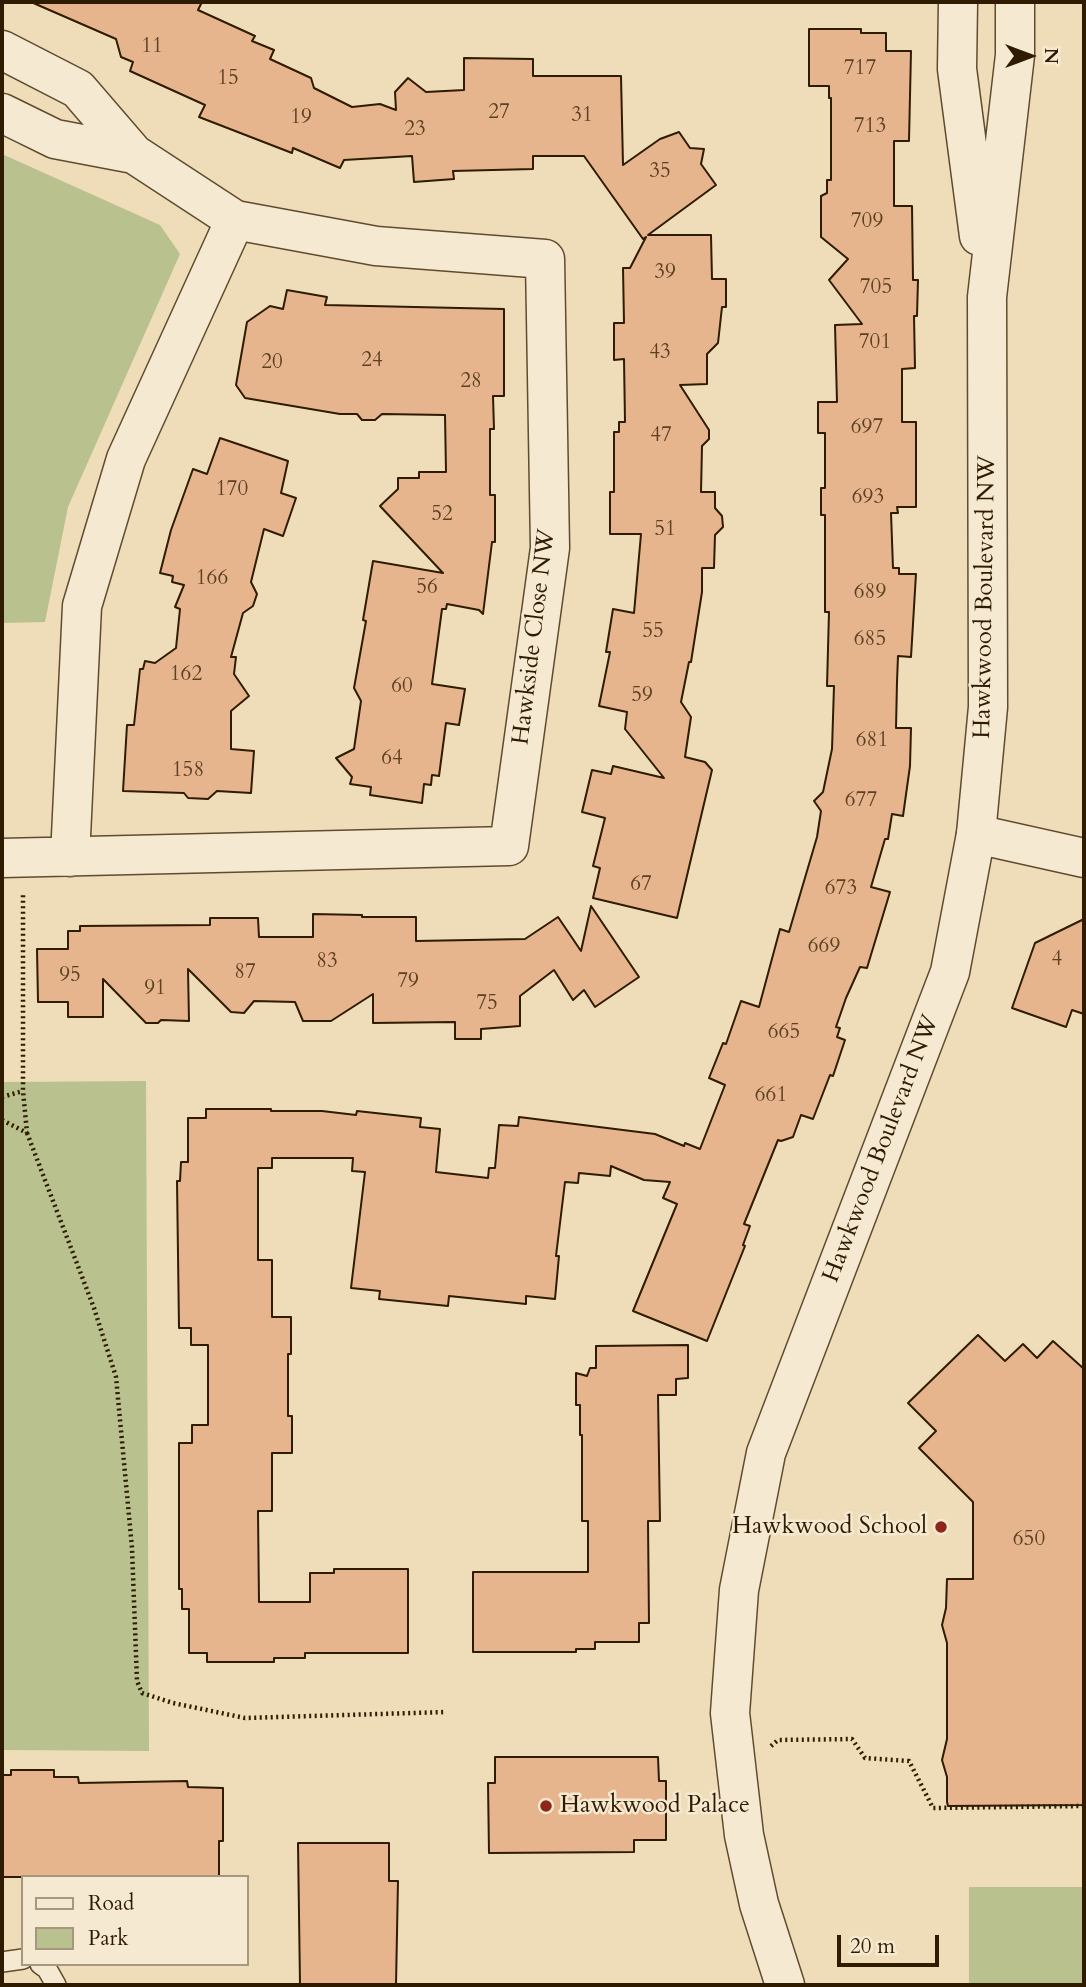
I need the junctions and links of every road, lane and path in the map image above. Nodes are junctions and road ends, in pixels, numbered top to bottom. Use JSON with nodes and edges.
{"nodes":[{"id":1,"x":958,"y":2,"type":"edge"},
{"id":2,"x":1015,"y":2,"type":"edge"},
{"id":3,"x":2,"y":50,"type":"edge"},
{"id":4,"x":2,"y":113,"type":"edge"},
{"id":5,"x":134,"y":154,"type":"junction"},
{"id":6,"x":235,"y":220,"type":"junction"},
{"id":7,"x":987,"y":297,"type":"junction"},
{"id":8,"x":976,"y":834,"type":"junction"},
{"id":9,"x":70,"y":857,"type":"junction"},
{"id":10,"x":2,"y":858,"type":"edge"},
{"id":11,"x":1084,"y":858,"type":"edge"},
{"id":12,"x":23,"y":892,"type":"dead end"},
{"id":13,"x":23,"y":1091,"type":"junction"},
{"id":14,"x":2,"y":1097,"type":"edge"},
{"id":15,"x":2,"y":1120,"type":"edge"},
{"id":16,"x":27,"y":1133,"type":"junction"},
{"id":17,"x":446,"y":1712,"type":"dead end"},
{"id":18,"x":771,"y":1746,"type":"dead end"},
{"id":19,"x":1084,"y":1806,"type":"edge"},
{"id":20,"x":21,"y":1959,"type":"edge"},
{"id":21,"x":2,"y":1962,"type":"edge"},
{"id":22,"x":43,"y":1966,"type":"edge"},
{"id":23,"x":55,"y":1985,"type":"edge"},
{"id":24,"x":785,"y":1985,"type":"edge"}],
"edges":[{"from":1,"to":7,"type":"street","name":"Hawkwood Boulevard NW"},
{"from":2,"to":7,"type":"street","name":"Hawkwood Boulevard NW"},
{"from":3,"to":5,"type":"street","name":"Hawkside Close NW"},
{"from":4,"to":5,"type":"street","name":"Hawkside Close NW"},
{"from":5,"to":6,"type":"street","name":"Hawkside Close NW"},
{"from":6,"to":9,"type":"street"},
{"from":6,"to":9,"type":"street","name":"Hawkside Close NW"},
{"from":7,"to":8,"type":"street","name":"Hawkwood Boulevard NW"},
{"from":8,"to":11,"type":"street"},
{"from":8,"to":24,"type":"street","name":"Hawkwood Boulevard NW"},
{"from":9,"to":10,"type":"street","name":"Hawkside Close NW"},
{"from":12,"to":13,"type":"path"},
{"from":13,"to":14,"type":"path"},
{"from":13,"to":16,"type":"path"},
{"from":15,"to":16,"type":"path"},
{"from":16,"to":17,"type":"path"},
{"from":18,"to":19,"type":"path"},
{"from":20,"to":21,"type":"lane"},
{"from":22,"to":23,"type":"lane"}]}
